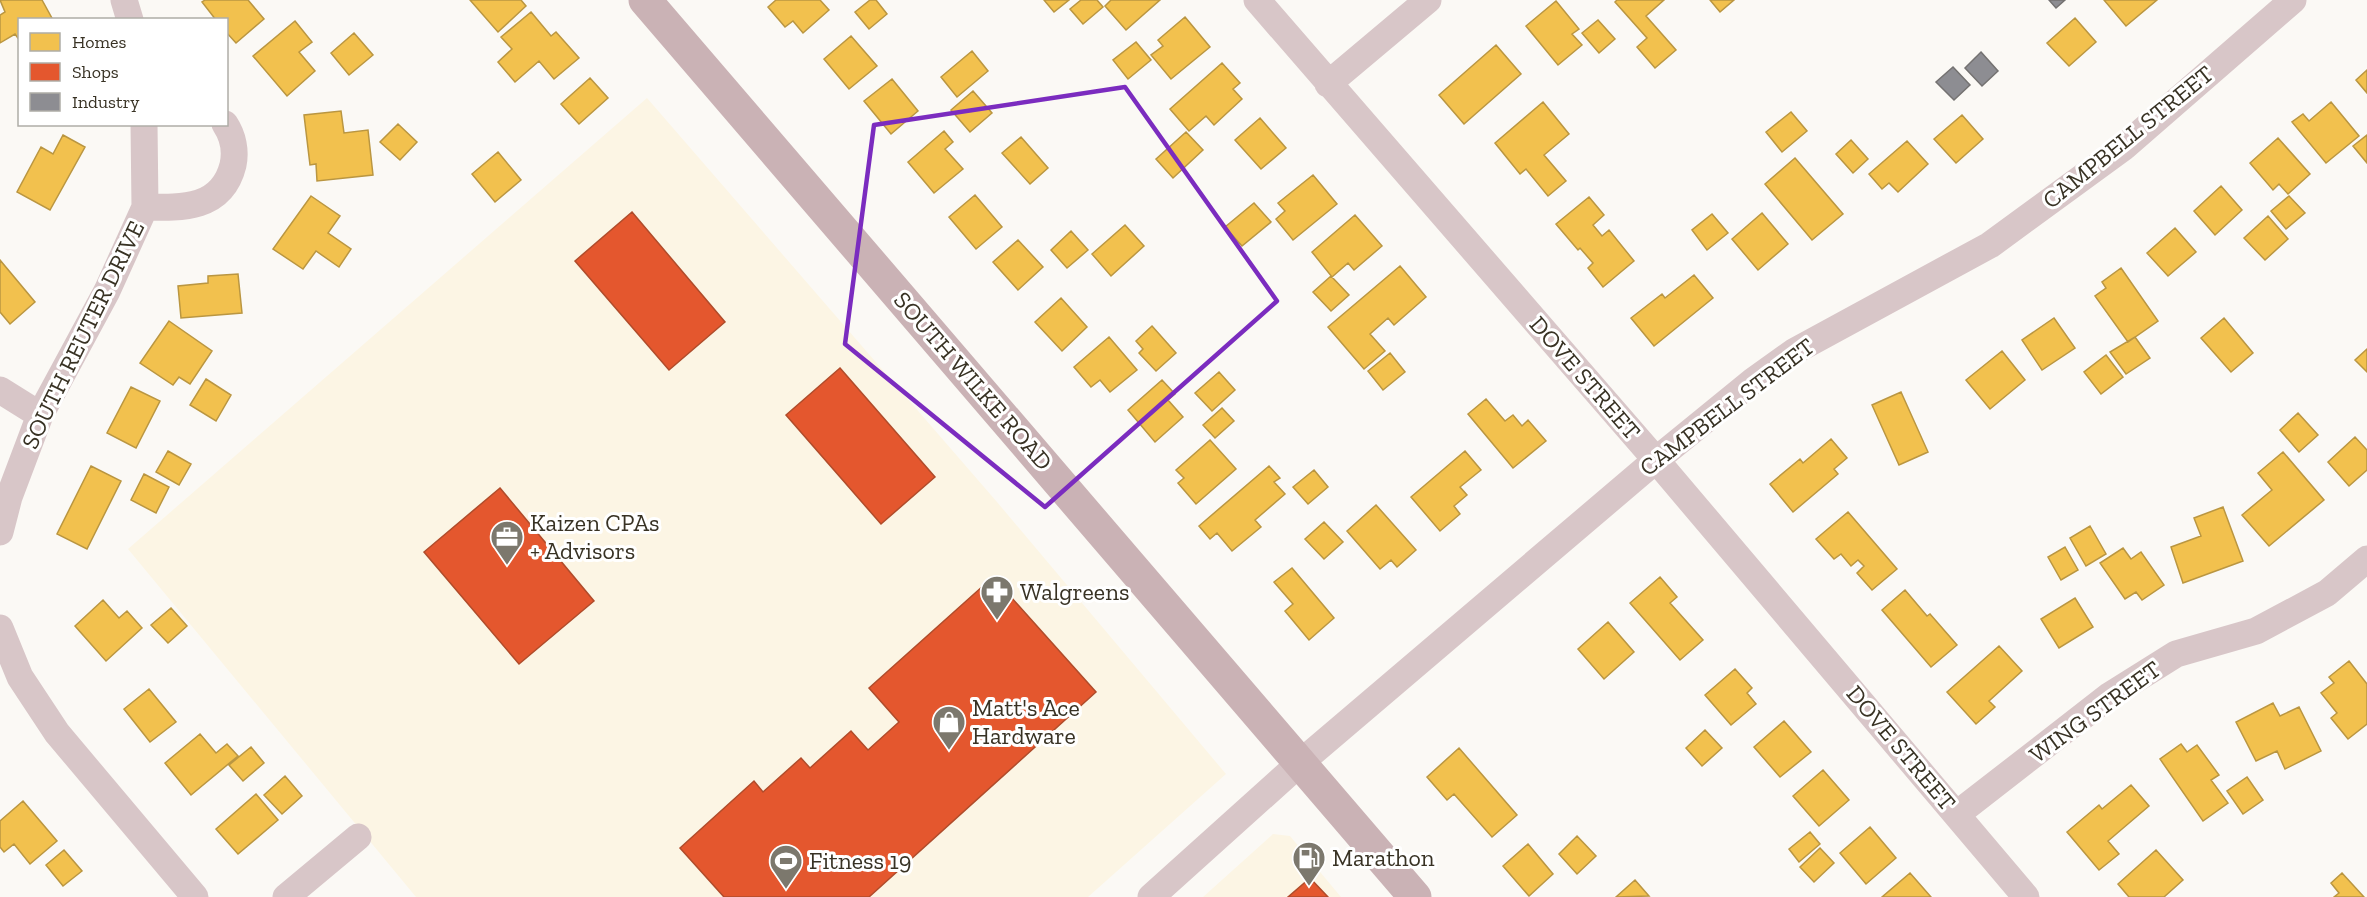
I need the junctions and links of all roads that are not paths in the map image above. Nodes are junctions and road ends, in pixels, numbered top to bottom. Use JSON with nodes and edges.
{"nodes":[{"id":1,"x":124,"y":0,"type":"edge"},
{"id":2,"x":645,"y":0,"type":"edge"},
{"id":3,"x":1257,"y":0,"type":"edge"},
{"id":4,"x":1428,"y":0,"type":"edge"},
{"id":5,"x":2292,"y":0,"type":"edge"},
{"id":6,"x":129,"y":18,"type":"edge"},
{"id":7,"x":1328,"y":84,"type":"junction"},
{"id":8,"x":144,"y":126,"type":"edge"},
{"id":9,"x":226,"y":126,"type":"edge"},
{"id":10,"x":145,"y":207,"type":"junction"},
{"id":11,"x":0,"y":390,"type":"edge"},
{"id":12,"x":40,"y":415,"type":"junction"},
{"id":13,"x":1656,"y":460,"type":"junction"},
{"id":14,"x":0,"y":532,"type":"edge"},
{"id":15,"x":2367,"y":559,"type":"edge"},
{"id":16,"x":0,"y":628,"type":"edge"},
{"id":17,"x":1300,"y":763,"type":"junction"},
{"id":18,"x":1957,"y":814,"type":"junction"},
{"id":19,"x":358,"y":837,"type":"dead end"},
{"id":20,"x":195,"y":897,"type":"edge"},
{"id":21,"x":286,"y":897,"type":"edge"},
{"id":22,"x":1151,"y":897,"type":"edge"},
{"id":23,"x":1415,"y":897,"type":"edge"},
{"id":24,"x":2026,"y":897,"type":"edge"}],
"edges":[{"from":1,"to":6,"type":"street"},
{"from":2,"to":17,"type":"main road","name":"SOUTH WILKE ROAD"},
{"from":3,"to":7,"type":"street","name":"DOVE STREET"},
{"from":4,"to":7,"type":"street"},
{"from":5,"to":13,"type":"street","name":"CAMPBELL STREET"},
{"from":7,"to":13,"type":"street","name":"DOVE STREET"},
{"from":8,"to":10,"type":"street","name":"SOUTH REUTER DRIVE"},
{"from":9,"to":10,"type":"street","name":"SOUTH REUTER DRIVE"},
{"from":10,"to":12,"type":"street","name":"SOUTH REUTER DRIVE"},
{"from":11,"to":12,"type":"street"},
{"from":12,"to":14,"type":"street","name":"SOUTH REUTER DRIVE"},
{"from":13,"to":17,"type":"street","name":"CAMPBELL STREET"},
{"from":13,"to":18,"type":"street","name":"DOVE STREET"},
{"from":15,"to":18,"type":"street","name":"WING STREET"},
{"from":16,"to":20,"type":"street"},
{"from":17,"to":22,"type":"street","name":"CAMPBELL STREET"},
{"from":17,"to":23,"type":"main road","name":"SOUTH WILKE ROAD"},
{"from":18,"to":24,"type":"street","name":"DOVE STREET"},
{"from":19,"to":21,"type":"street"}]}
